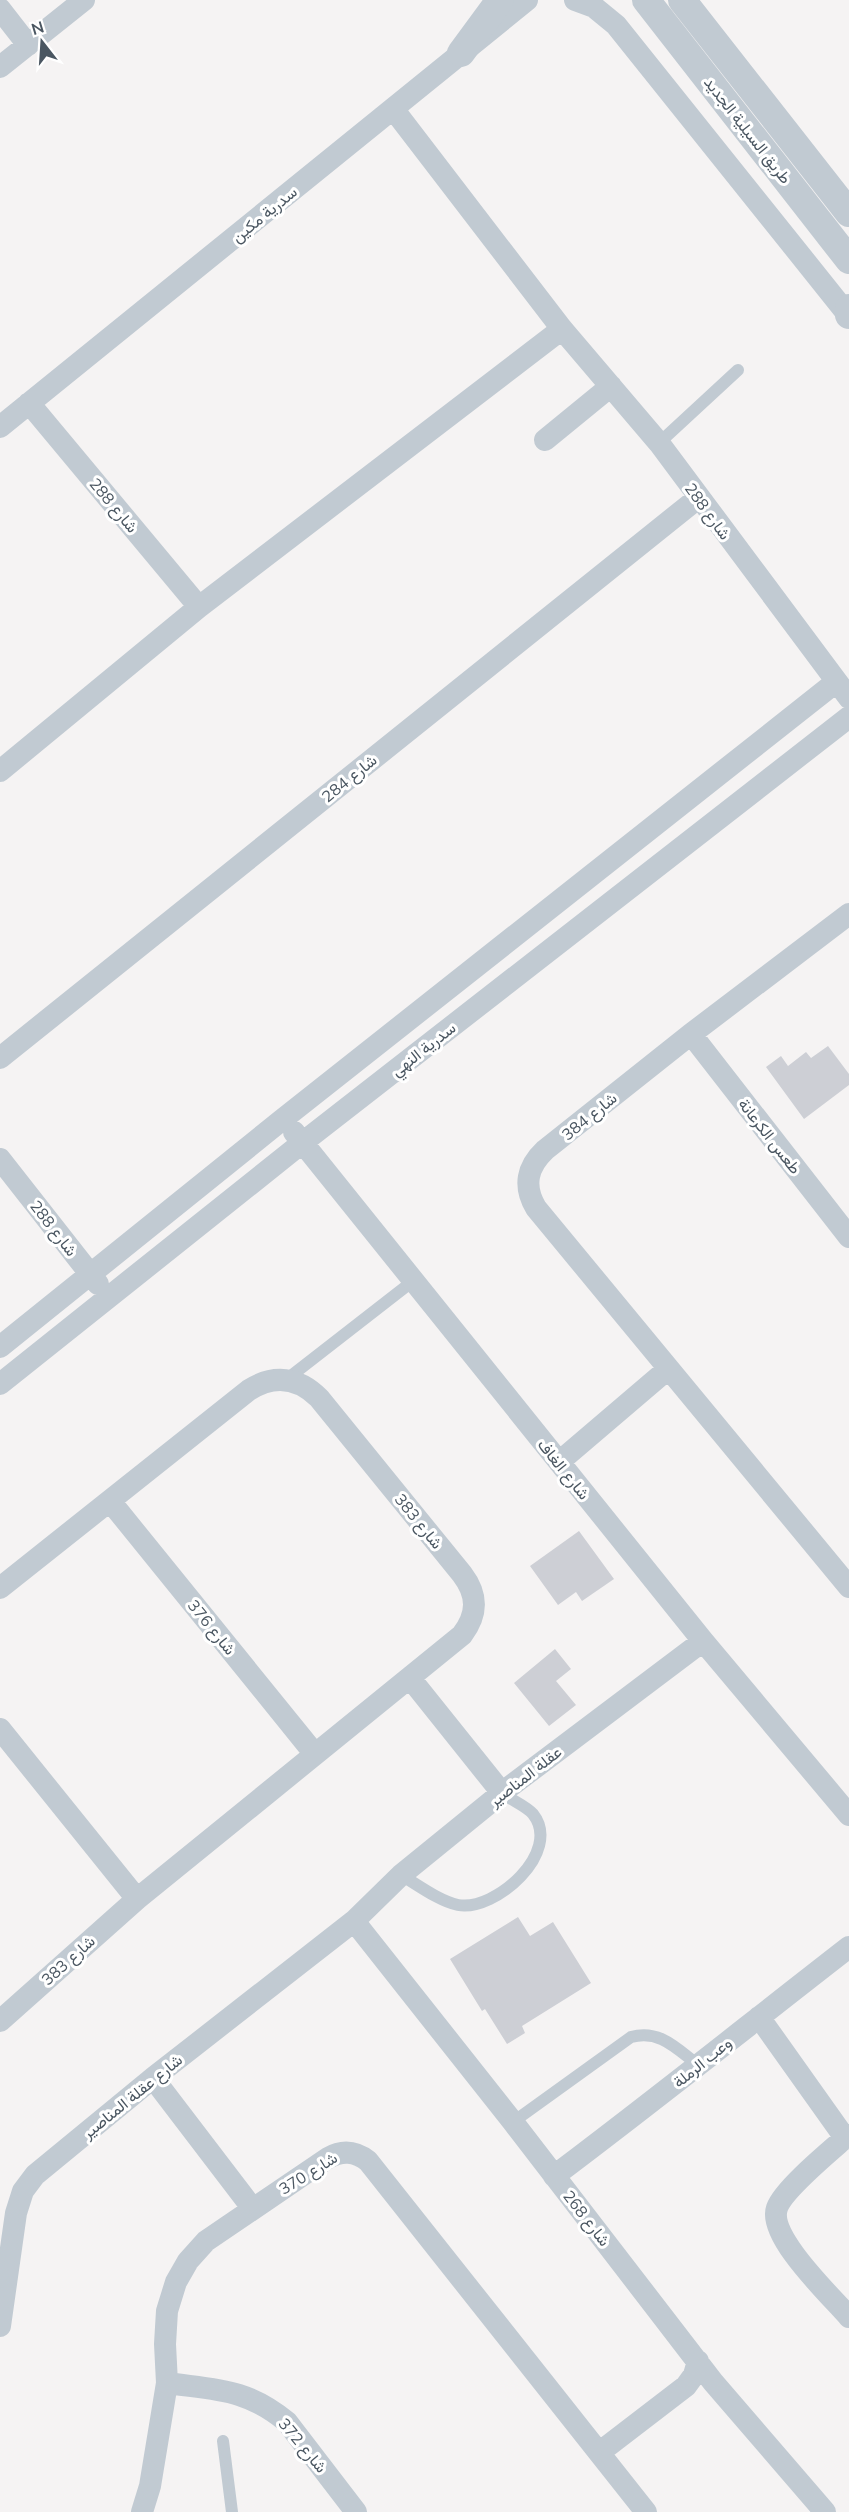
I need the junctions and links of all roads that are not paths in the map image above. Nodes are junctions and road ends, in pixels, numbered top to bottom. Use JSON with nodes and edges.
{"nodes":[{"id":1,"x":84,"y":0,"type":"edge"},
{"id":2,"x":500,"y":0,"type":"edge"},
{"id":3,"x":526,"y":0,"type":"edge"},
{"id":4,"x":575,"y":0,"type":"edge"},
{"id":5,"x":646,"y":0,"type":"edge"},
{"id":6,"x":682,"y":0,"type":"edge"},
{"id":7,"x":0,"y":9,"type":"edge"},
{"id":8,"x":28,"y":45,"type":"junction"},
{"id":9,"x":461,"y":53,"type":"junction"},
{"id":10,"x":0,"y":67,"type":"edge"},
{"id":11,"x":394,"y":110,"type":"junction"},
{"id":12,"x":849,"y":213,"type":"edge"},
{"id":13,"x":849,"y":260,"type":"edge"},
{"id":14,"x":849,"y":313,"type":"edge"},
{"id":15,"x":562,"y":329,"type":"junction"},
{"id":16,"x":738,"y":370,"type":"dead end"},
{"id":17,"x":611,"y":387,"type":"junction"},
{"id":18,"x":29,"y":403,"type":"junction"},
{"id":19,"x":0,"y":427,"type":"edge"},
{"id":20,"x":545,"y":440,"type":"dead end"},
{"id":21,"x":659,"y":443,"type":"junction"},
{"id":22,"x":698,"y":498,"type":"junction"},
{"id":23,"x":199,"y":607,"type":"junction"},
{"id":24,"x":840,"y":679,"type":"edge"},
{"id":25,"x":849,"y":717,"type":"edge"},
{"id":26,"x":0,"y":771,"type":"edge"},
{"id":27,"x":849,"y":914,"type":"edge"},
{"id":28,"x":691,"y":1034,"type":"junction"},
{"id":29,"x":0,"y":1058,"type":"edge"},
{"id":30,"x":283,"y":1119,"type":"junction"},
{"id":31,"x":302,"y":1143,"type":"junction"},
{"id":32,"x":0,"y":1159,"type":"edge"},
{"id":33,"x":849,"y":1237,"type":"edge"},
{"id":34,"x":90,"y":1274,"type":"junction"},
{"id":35,"x":413,"y":1281,"type":"junction"},
{"id":36,"x":109,"y":1297,"type":"junction"},
{"id":37,"x":0,"y":1347,"type":"edge"},
{"id":38,"x":668,"y":1369,"type":"junction"},
{"id":39,"x":287,"y":1379,"type":"junction"},
{"id":40,"x":0,"y":1384,"type":"edge"},
{"id":41,"x":559,"y":1462,"type":"junction"},
{"id":42,"x":110,"y":1501,"type":"junction"},
{"id":43,"x":849,"y":1587,"type":"edge"},
{"id":44,"x":0,"y":1588,"type":"edge"},
{"id":45,"x":703,"y":1641,"type":"junction"},
{"id":46,"x":410,"y":1678,"type":"junction"},
{"id":47,"x":0,"y":1729,"type":"edge"},
{"id":48,"x":315,"y":1753,"type":"junction"},
{"id":49,"x":502,"y":1794,"type":"junction"},
{"id":50,"x":849,"y":1815,"type":"edge"},
{"id":51,"x":401,"y":1875,"type":"junction"},
{"id":52,"x":137,"y":1899,"type":"junction"},
{"id":53,"x":354,"y":1921,"type":"junction"},
{"id":54,"x":849,"y":1947,"type":"edge"},
{"id":55,"x":759,"y":2017,"type":"junction"},
{"id":56,"x":0,"y":2021,"type":"edge"},
{"id":57,"x":697,"y":2064,"type":"junction"},
{"id":58,"x":153,"y":2078,"type":"junction"},
{"id":59,"x":513,"y":2121,"type":"junction"},
{"id":60,"x":847,"y":2136,"type":"edge"},
{"id":61,"x":554,"y":2176,"type":"junction"},
{"id":62,"x":253,"y":2209,"type":"junction"},
{"id":63,"x":849,"y":2317,"type":"edge"},
{"id":64,"x":0,"y":2326,"type":"edge"},
{"id":65,"x":698,"y":2361,"type":"junction"},
{"id":66,"x":712,"y":2382,"type":"junction"},
{"id":67,"x":167,"y":2383,"type":"junction"},
{"id":68,"x":686,"y":2386,"type":"junction"},
{"id":69,"x":223,"y":2441,"type":"dead end"},
{"id":70,"x":600,"y":2452,"type":"junction"},
{"id":71,"x":142,"y":2512,"type":"edge"},
{"id":72,"x":232,"y":2512,"type":"edge"},
{"id":73,"x":354,"y":2512,"type":"edge"},
{"id":74,"x":646,"y":2512,"type":"edge"},
{"id":75,"x":825,"y":2512,"type":"edge"}],
"edges":[{"from":1,"to":8,"type":"street"},
{"from":2,"to":9,"type":"street"},
{"from":3,"to":9,"type":"street","name":"سدرية مكين"},
{"from":4,"to":14,"type":"street"},
{"from":5,"to":13,"type":"street","name":"طريق السيلية الجديد"},
{"from":6,"to":12,"type":"street","name":"طريق السيلية الجديد"},
{"from":7,"to":8,"type":"street"},
{"from":8,"to":10,"type":"street"},
{"from":9,"to":11,"type":"street","name":"سدرية مكين"},
{"from":11,"to":15,"type":"street","name":"شارع 288"},
{"from":11,"to":18,"type":"street","name":"سدرية مكين"},
{"from":15,"to":17,"type":"street","name":"شارع 288"},
{"from":15,"to":23,"type":"street"},
{"from":16,"to":21,"type":"lane"},
{"from":17,"to":20,"type":"street"},
{"from":17,"to":21,"type":"street","name":"شارع 288"},
{"from":18,"to":19,"type":"street","name":"سدرية مكين"},
{"from":18,"to":23,"type":"street","name":"شارع 288"},
{"from":21,"to":22,"type":"street","name":"شارع 288"},
{"from":22,"to":24,"type":"street","name":"شارع 288"},
{"from":22,"to":29,"type":"street","name":"شارع 284"},
{"from":23,"to":26,"type":"street"},
{"from":24,"to":30,"type":"street"},
{"from":25,"to":31,"type":"street","name":"سدرية النهي"},
{"from":27,"to":28,"type":"street","name":"شارع 384"},
{"from":28,"to":33,"type":"street","name":"طعس الكرعانة"},
{"from":28,"to":38,"type":"street","name":"شارع 384"},
{"from":30,"to":31,"type":"street","name":"شارع الغاف"},
{"from":30,"to":34,"type":"street"},
{"from":31,"to":35,"type":"street","name":"شارع الغاف"},
{"from":31,"to":36,"type":"street","name":"سدرية النهي"},
{"from":32,"to":34,"type":"street","name":"شارع 288"},
{"from":34,"to":36,"type":"street","name":"شارع 288"},
{"from":34,"to":37,"type":"street"},
{"from":35,"to":39,"type":"lane"},
{"from":35,"to":41,"type":"street","name":"شارع الغاف"},
{"from":36,"to":40,"type":"street","name":"سدرية النهي"},
{"from":38,"to":41,"type":"street"},
{"from":38,"to":43,"type":"street","name":"شارع 384"},
{"from":39,"to":42,"type":"street"},
{"from":39,"to":46,"type":"street","name":"شارع 383"},
{"from":41,"to":45,"type":"street","name":"شارع الغاف"},
{"from":42,"to":44,"type":"street"},
{"from":42,"to":48,"type":"street","name":"شارع 376"},
{"from":45,"to":49,"type":"street","name":"عقلة المناصير"},
{"from":45,"to":50,"type":"street","name":"شارع الغاف"},
{"from":46,"to":48,"type":"street","name":"شارع 383"},
{"from":46,"to":49,"type":"street"},
{"from":47,"to":52,"type":"street"},
{"from":48,"to":52,"type":"street","name":"شارع 383"},
{"from":49,"to":51,"type":"street","name":"عقلة المناصير"},
{"from":49,"to":51,"type":"lane"},
{"from":51,"to":53,"type":"street","name":"عقلة المناصير"},
{"from":52,"to":56,"type":"street","name":"شارع 383"},
{"from":53,"to":58,"type":"street","name":"شارع عقلة المناصير"},
{"from":53,"to":59,"type":"street","name":"شارع 268"},
{"from":54,"to":55,"type":"street","name":"وعب الرملة"},
{"from":55,"to":57,"type":"street","name":"وعب الرملة"},
{"from":55,"to":60,"type":"street"},
{"from":57,"to":59,"type":"lane"},
{"from":57,"to":61,"type":"street","name":"وعب الرملة"},
{"from":58,"to":62,"type":"street"},
{"from":58,"to":64,"type":"street","name":"شارع عقلة المناصير"},
{"from":59,"to":61,"type":"street","name":"شارع 268"},
{"from":60,"to":63,"type":"street"},
{"from":61,"to":65,"type":"street","name":"شارع 268"},
{"from":62,"to":67,"type":"street","name":"شارع 370"},
{"from":62,"to":70,"type":"street","name":"شارع 370"},
{"from":65,"to":66,"type":"street","name":"شارع 268"},
{"from":65,"to":68,"type":"street"},
{"from":66,"to":68,"type":"street"},
{"from":66,"to":75,"type":"street","name":"شارع 268"},
{"from":67,"to":71,"type":"street","name":"شارع 370"},
{"from":67,"to":73,"type":"street","name":"شارع 372"},
{"from":68,"to":70,"type":"street"},
{"from":69,"to":72,"type":"lane"},
{"from":70,"to":74,"type":"street","name":"شارع 370"}]}
